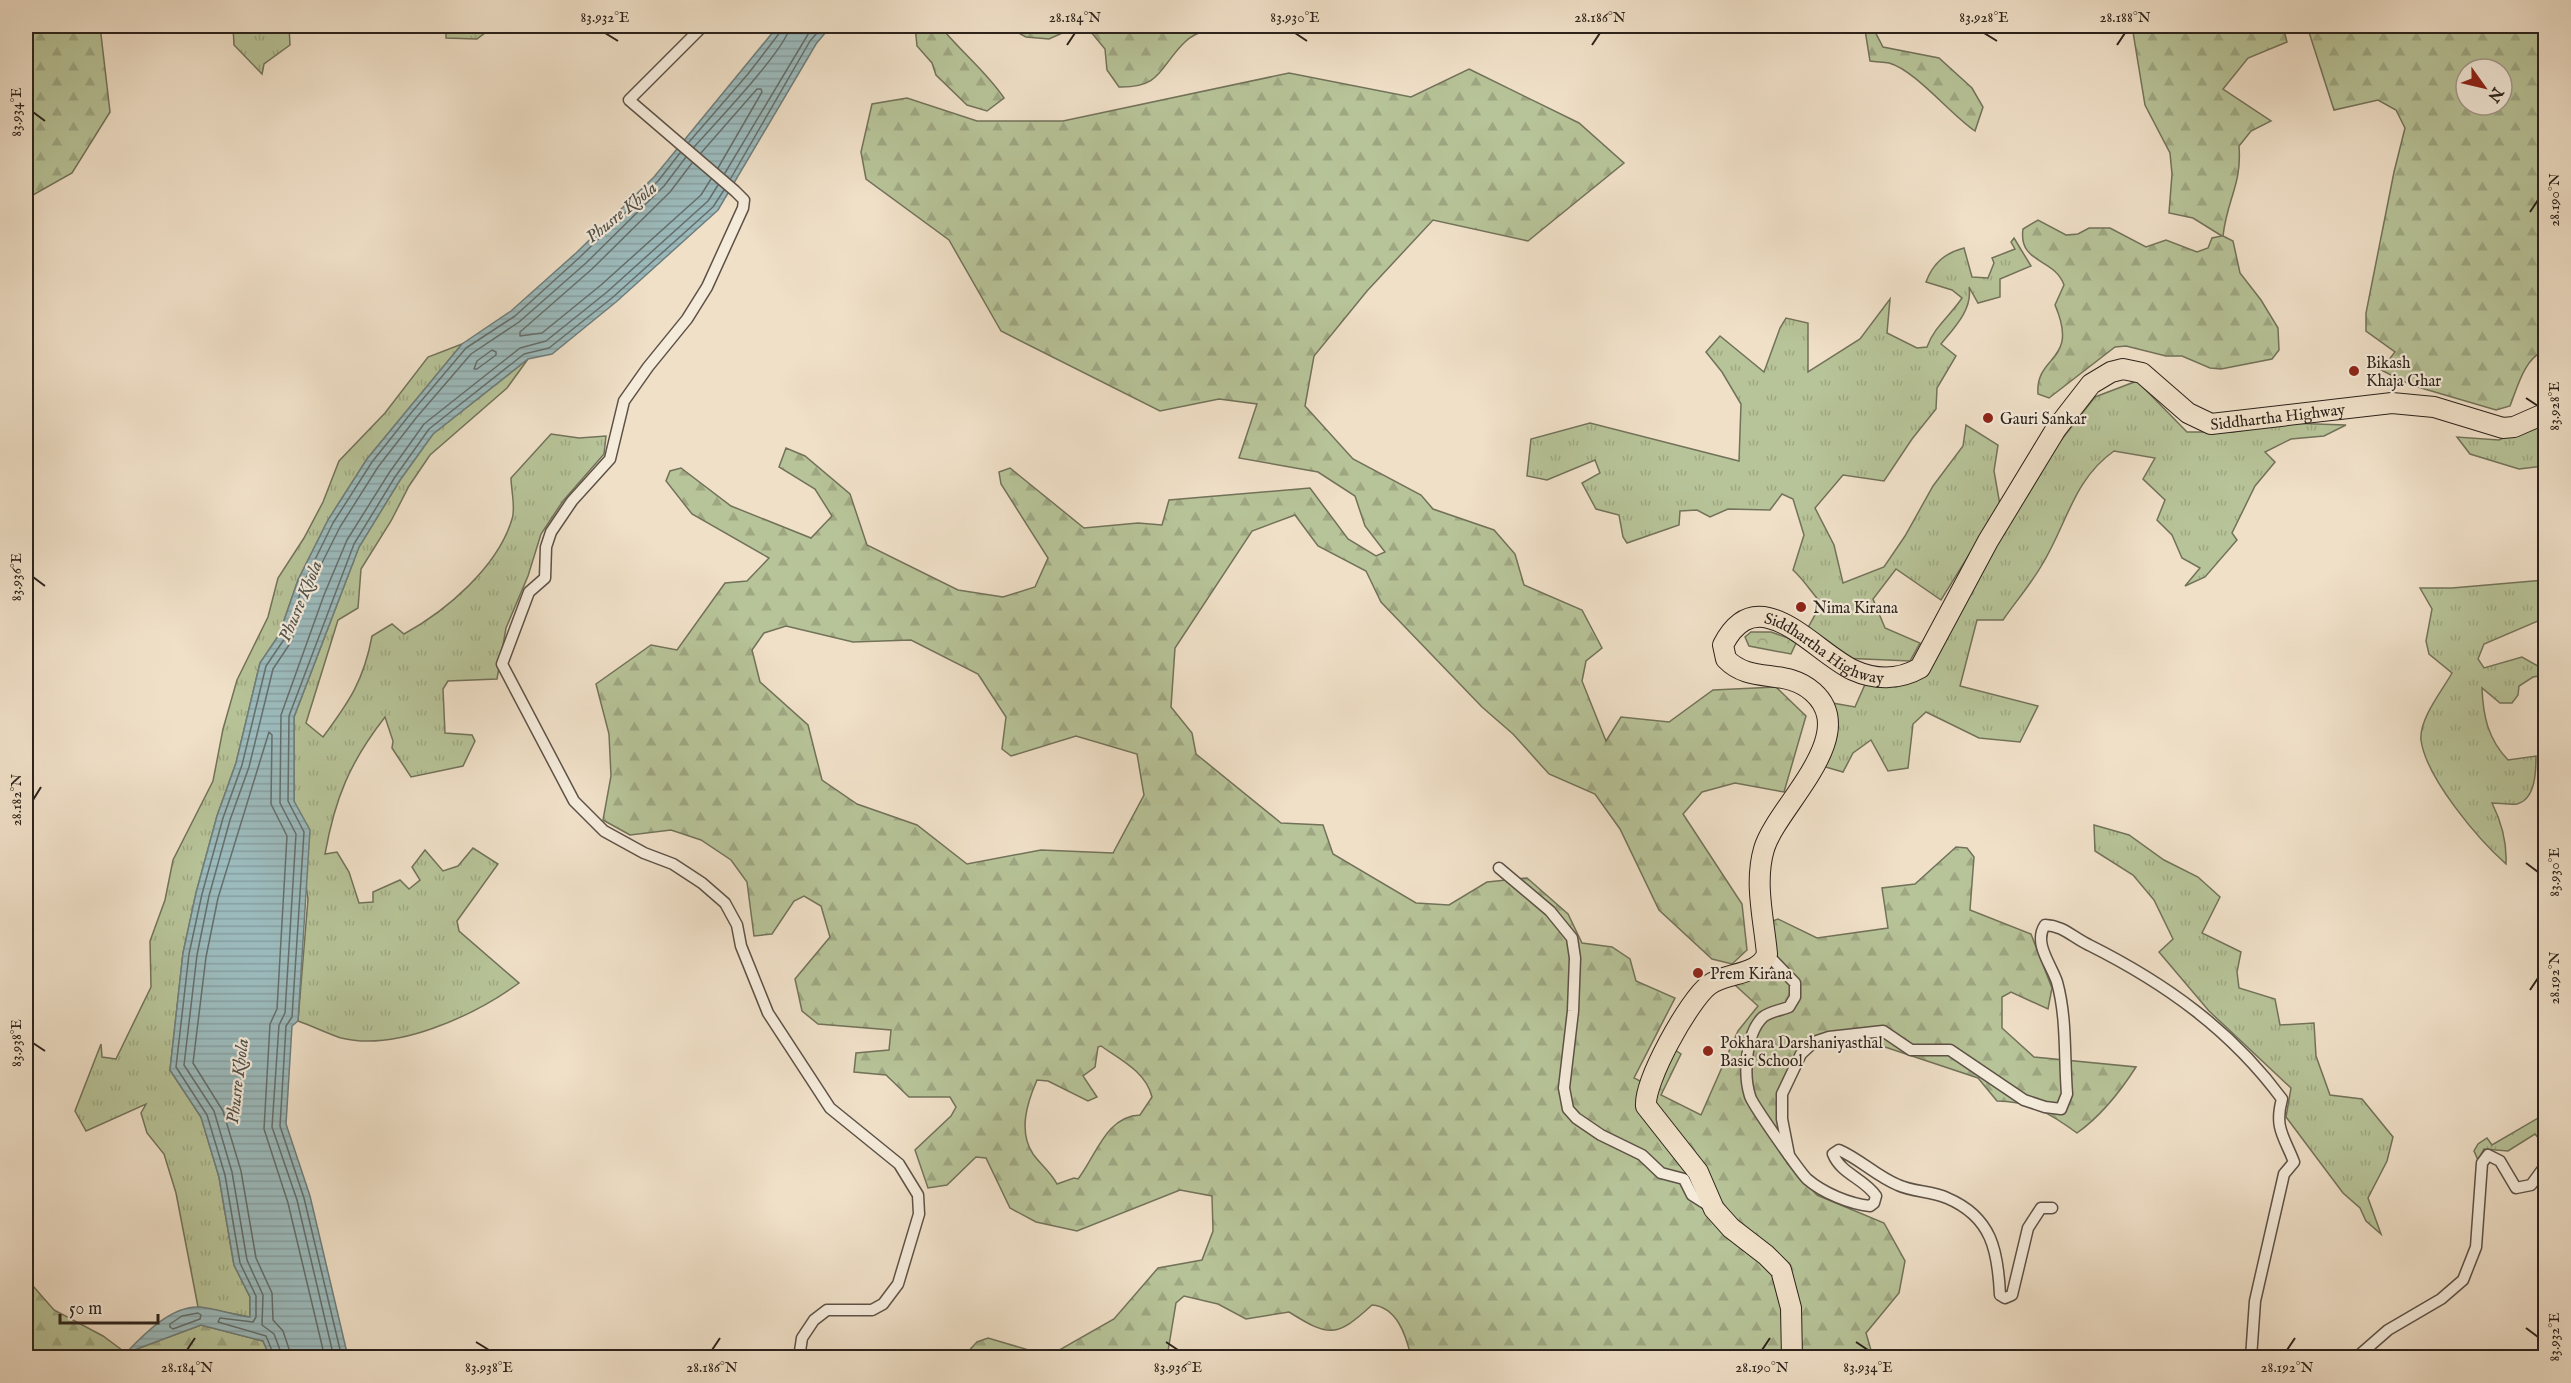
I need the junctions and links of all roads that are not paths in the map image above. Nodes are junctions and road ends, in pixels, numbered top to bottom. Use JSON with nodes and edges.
{"nodes":[{"id":1,"x":703,"y":26,"type":"edge"},
{"id":2,"x":2546,"y":412,"type":"edge"},
{"id":3,"x":1499,"y":868,"type":"dead end"},
{"id":4,"x":1767,"y":954,"type":"junction"},
{"id":5,"x":1790,"y":1155,"type":"junction"},
{"id":6,"x":2546,"y":1169,"type":"edge"},
{"id":7,"x":2052,"y":1208,"type":"dead end"},
{"id":8,"x":1714,"y":1209,"type":"junction"},
{"id":9,"x":799,"y":1358,"type":"edge"},
{"id":10,"x":1792,"y":1358,"type":"edge"},
{"id":11,"x":2251,"y":1358,"type":"edge"},
{"id":12,"x":2356,"y":1358,"type":"edge"}],
"edges":[{"from":1,"to":9,"type":"street"},
{"from":2,"to":4,"type":"highway","name":"Siddhartha Highway"},
{"from":3,"to":8,"type":"street"},
{"from":4,"to":5,"type":"street"},
{"from":4,"to":8,"type":"highway"},
{"from":5,"to":7,"type":"street"},
{"from":5,"to":11,"type":"street"},
{"from":6,"to":12,"type":"street"},
{"from":8,"to":10,"type":"highway"}]}
